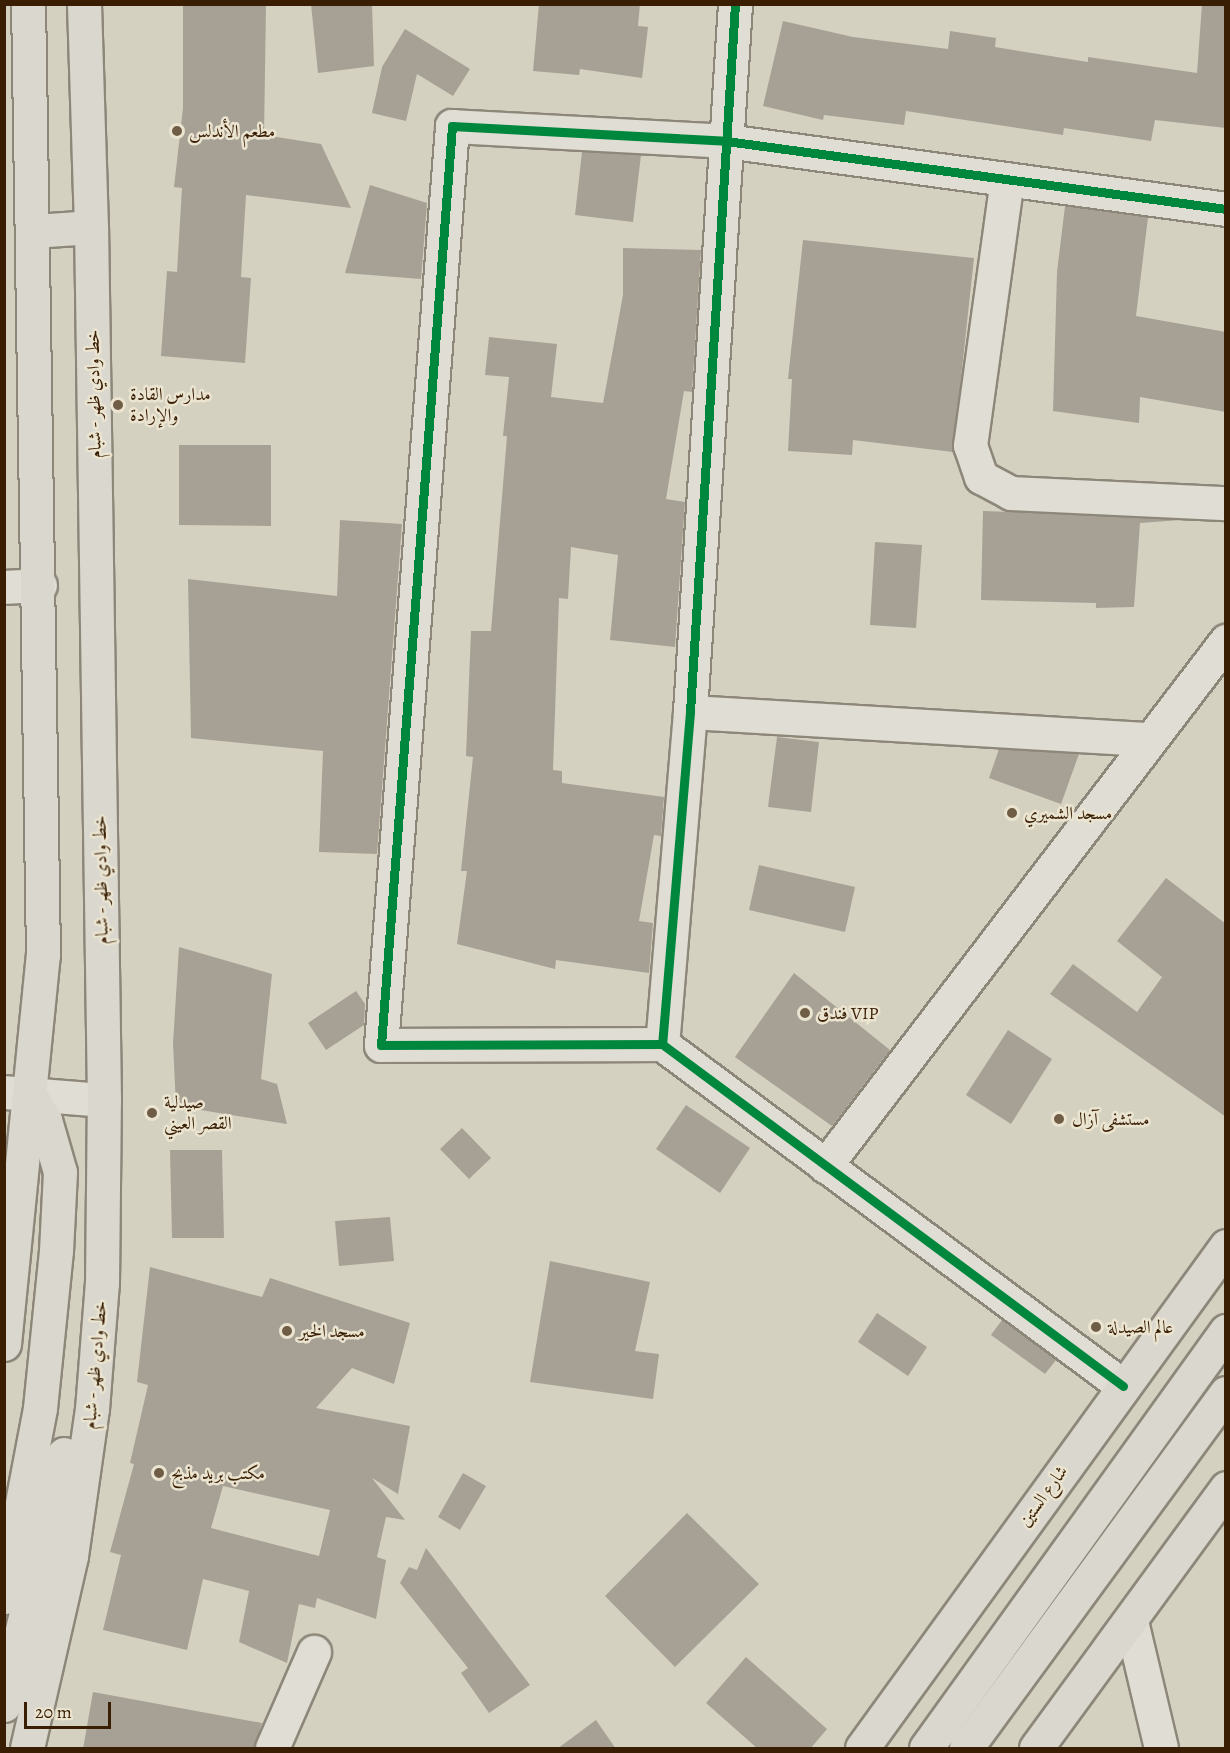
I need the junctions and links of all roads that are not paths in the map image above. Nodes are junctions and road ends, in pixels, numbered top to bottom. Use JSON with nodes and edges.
{"nodes":[{"id":1,"x":28,"y":4,"type":"edge"},
{"id":2,"x":84,"y":4,"type":"edge"},
{"id":3,"x":735,"y":4,"type":"edge"},
{"id":4,"x":726,"y":141,"type":"junction"},
{"id":5,"x":1007,"y":179,"type":"junction"},
{"id":6,"x":1226,"y":209,"type":"edge"},
{"id":7,"x":91,"y":227,"type":"junction"},
{"id":8,"x":33,"y":231,"type":"junction"},
{"id":9,"x":1226,"y":503,"type":"edge"},
{"id":10,"x":40,"y":585,"type":"junction"},
{"id":11,"x":4,"y":587,"type":"edge"},
{"id":12,"x":1226,"y":641,"type":"edge"},
{"id":13,"x":690,"y":712,"type":"junction"},
{"id":14,"x":1150,"y":739,"type":"junction"},
{"id":15,"x":662,"y":1044,"type":"junction"},
{"id":16,"x":17,"y":1093,"type":"edge"},
{"id":17,"x":104,"y":1100,"type":"junction"},
{"id":18,"x":825,"y":1166,"type":"junction"},
{"id":19,"x":1226,"y":1246,"type":"edge"},
{"id":20,"x":1226,"y":1331,"type":"edge"},
{"id":21,"x":4,"y":1344,"type":"edge"},
{"id":22,"x":1123,"y":1386,"type":"junction"},
{"id":23,"x":1226,"y":1393,"type":"edge"},
{"id":24,"x":1226,"y":1415,"type":"edge"},
{"id":25,"x":1191,"y":1440,"type":"junction"},
{"id":26,"x":1226,"y":1488,"type":"edge"},
{"id":27,"x":4,"y":1597,"type":"edge"},
{"id":28,"x":1131,"y":1621,"type":"junction"},
{"id":29,"x":314,"y":1652,"type":"dead end"},
{"id":30,"x":4,"y":1705,"type":"edge"},
{"id":31,"x":927,"y":1748,"type":"edge"},
{"id":32,"x":27,"y":1749,"type":"edge"},
{"id":33,"x":272,"y":1749,"type":"edge"},
{"id":34,"x":862,"y":1749,"type":"edge"},
{"id":35,"x":966,"y":1749,"type":"edge"},
{"id":36,"x":1036,"y":1749,"type":"edge"},
{"id":37,"x":1161,"y":1749,"type":"edge"}],
"edges":[{"from":1,"to":8,"type":"main road"},
{"from":2,"to":7,"type":"main road","name":"خط وادي ظهر - شبام"},
{"from":3,"to":4,"type":"street"},
{"from":4,"to":5,"type":"street"},
{"from":4,"to":13,"type":"street"},
{"from":4,"to":15,"type":"street"},
{"from":5,"to":6,"type":"street"},
{"from":5,"to":9,"type":"street"},
{"from":7,"to":8,"type":"main road"},
{"from":7,"to":17,"type":"main road","name":"خط وادي ظهر - شبام"},
{"from":8,"to":10,"type":"main road"},
{"from":10,"to":11,"type":"street"},
{"from":10,"to":16,"type":"main road"},
{"from":12,"to":14,"type":"street"},
{"from":13,"to":14,"type":"street"},
{"from":13,"to":15,"type":"street"},
{"from":14,"to":18,"type":"street"},
{"from":15,"to":18,"type":"street"},
{"from":16,"to":17,"type":"street"},
{"from":16,"to":21,"type":"main road"},
{"from":16,"to":27,"type":"main road"},
{"from":17,"to":30,"type":"main road"},
{"from":17,"to":32,"type":"main road","name":"خط وادي ظهر - شبام"},
{"from":18,"to":22,"type":"street"},
{"from":19,"to":22,"type":"main road","name":"شارع الستين"},
{"from":20,"to":31,"type":"main road"},
{"from":22,"to":34,"type":"main road","name":"شارع الستين"},
{"from":23,"to":25,"type":"main road"},
{"from":24,"to":25,"type":"main road"},
{"from":25,"to":35,"type":"main road"},
{"from":26,"to":28,"type":"main road"},
{"from":28,"to":36,"type":"main road"},
{"from":28,"to":37,"type":"street"},
{"from":29,"to":33,"type":"street"}]}
